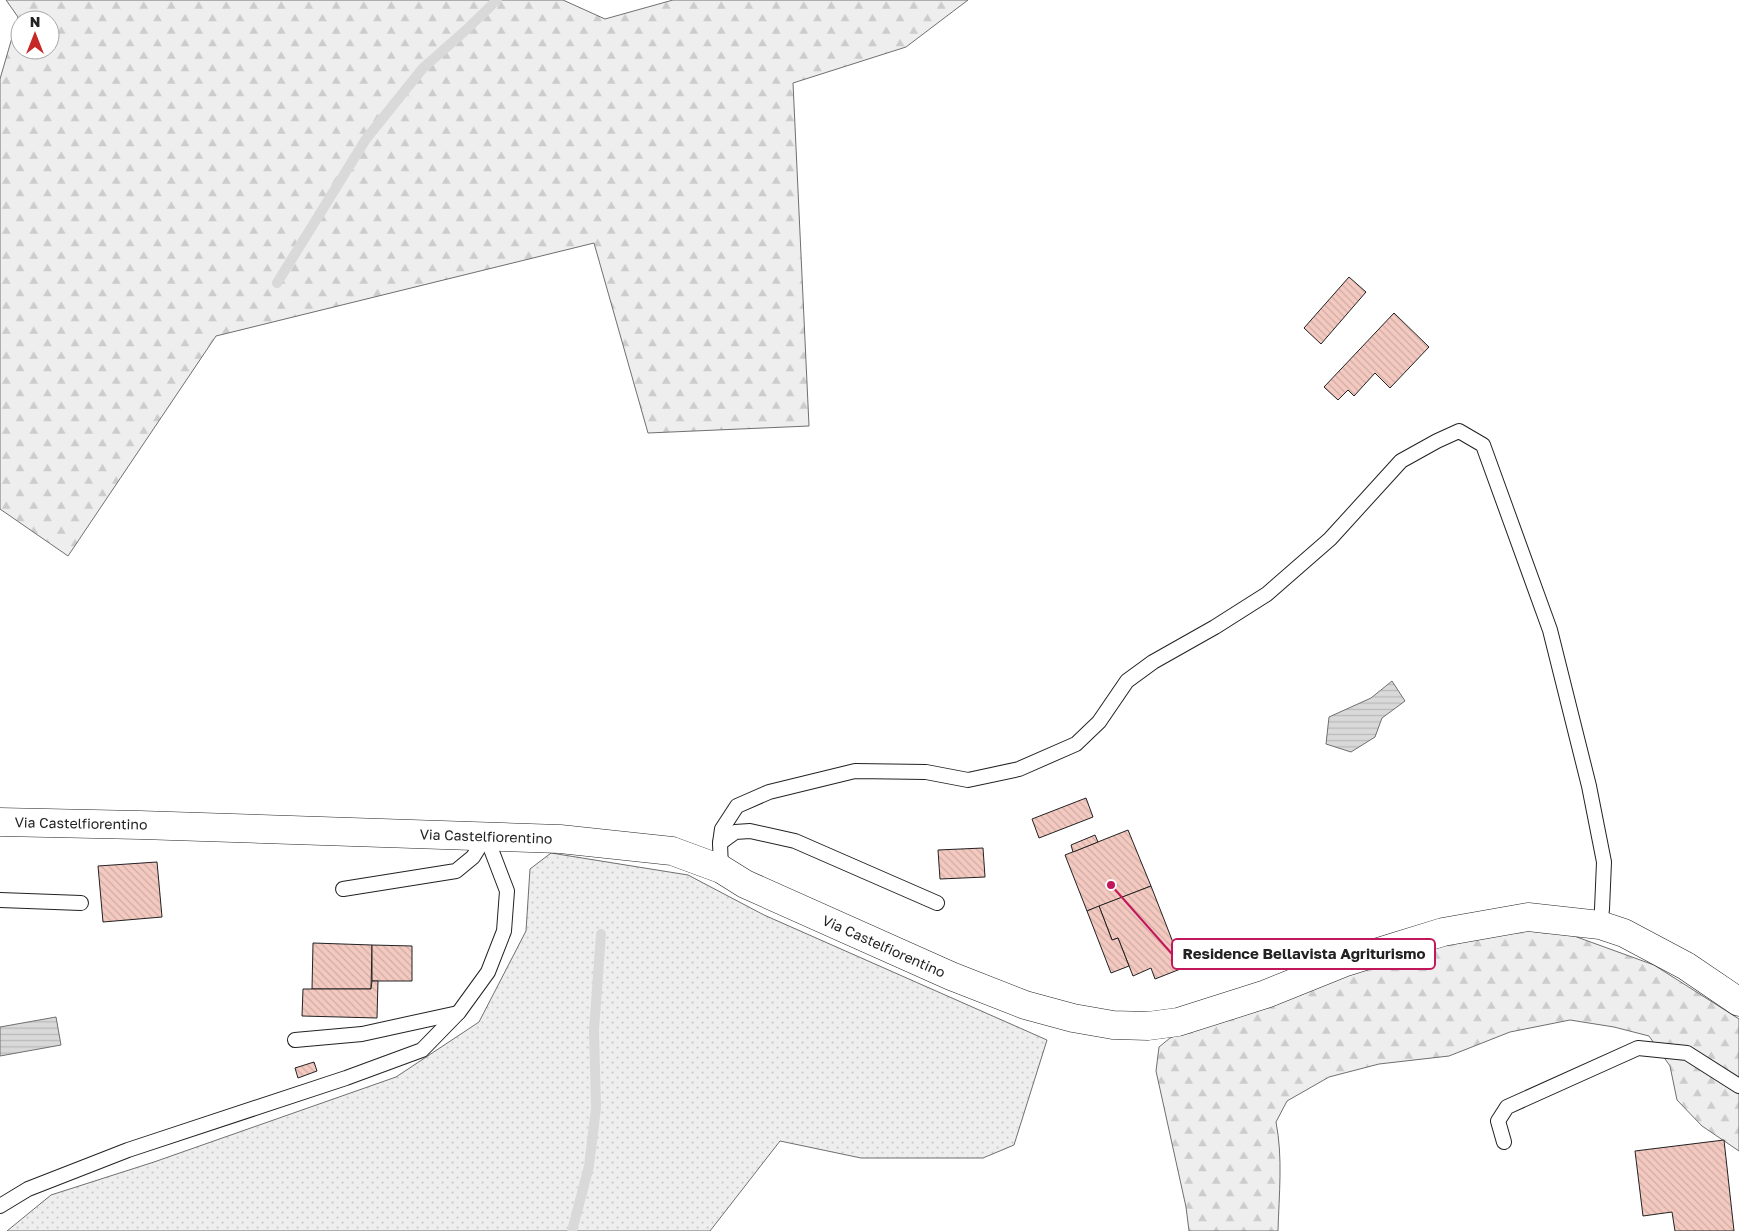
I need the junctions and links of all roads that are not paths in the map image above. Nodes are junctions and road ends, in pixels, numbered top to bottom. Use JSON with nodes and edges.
{"nodes":[{"id":1,"x":0,"y":822,"type":"edge"},
{"id":2,"x":486,"y":836,"type":"junction"},
{"id":3,"x":720,"y":856,"type":"junction"},
{"id":4,"x":343,"y":889,"type":"dead end"},
{"id":5,"x":0,"y":900,"type":"edge"},
{"id":6,"x":81,"y":903,"type":"dead end"},
{"id":7,"x":937,"y":903,"type":"dead end"},
{"id":8,"x":1600,"y":925,"type":"junction"},
{"id":9,"x":1739,"y":1002,"type":"edge"},
{"id":10,"x":459,"y":1012,"type":"junction"},
{"id":11,"x":295,"y":1040,"type":"dead end"},
{"id":12,"x":1739,"y":1086,"type":"edge"},
{"id":13,"x":1504,"y":1142,"type":"dead end"},
{"id":14,"x":0,"y":1206,"type":"edge"}],
"edges":[{"from":1,"to":2,"type":"street","name":"Via Castelfiorentino"},
{"from":2,"to":3,"type":"street","name":"Via Castelfiorentino"},
{"from":2,"to":4,"type":"lane"},
{"from":2,"to":10,"type":"lane"},
{"from":3,"to":7,"type":"lane"},
{"from":3,"to":8,"type":"street","name":"Via Castelfiorentino"},
{"from":3,"to":8,"type":"lane"},
{"from":5,"to":6,"type":"lane"},
{"from":8,"to":9,"type":"street","name":"Via Castelfiorentino"},
{"from":10,"to":11,"type":"lane"},
{"from":10,"to":14,"type":"lane"},
{"from":12,"to":13,"type":"lane"}]}
